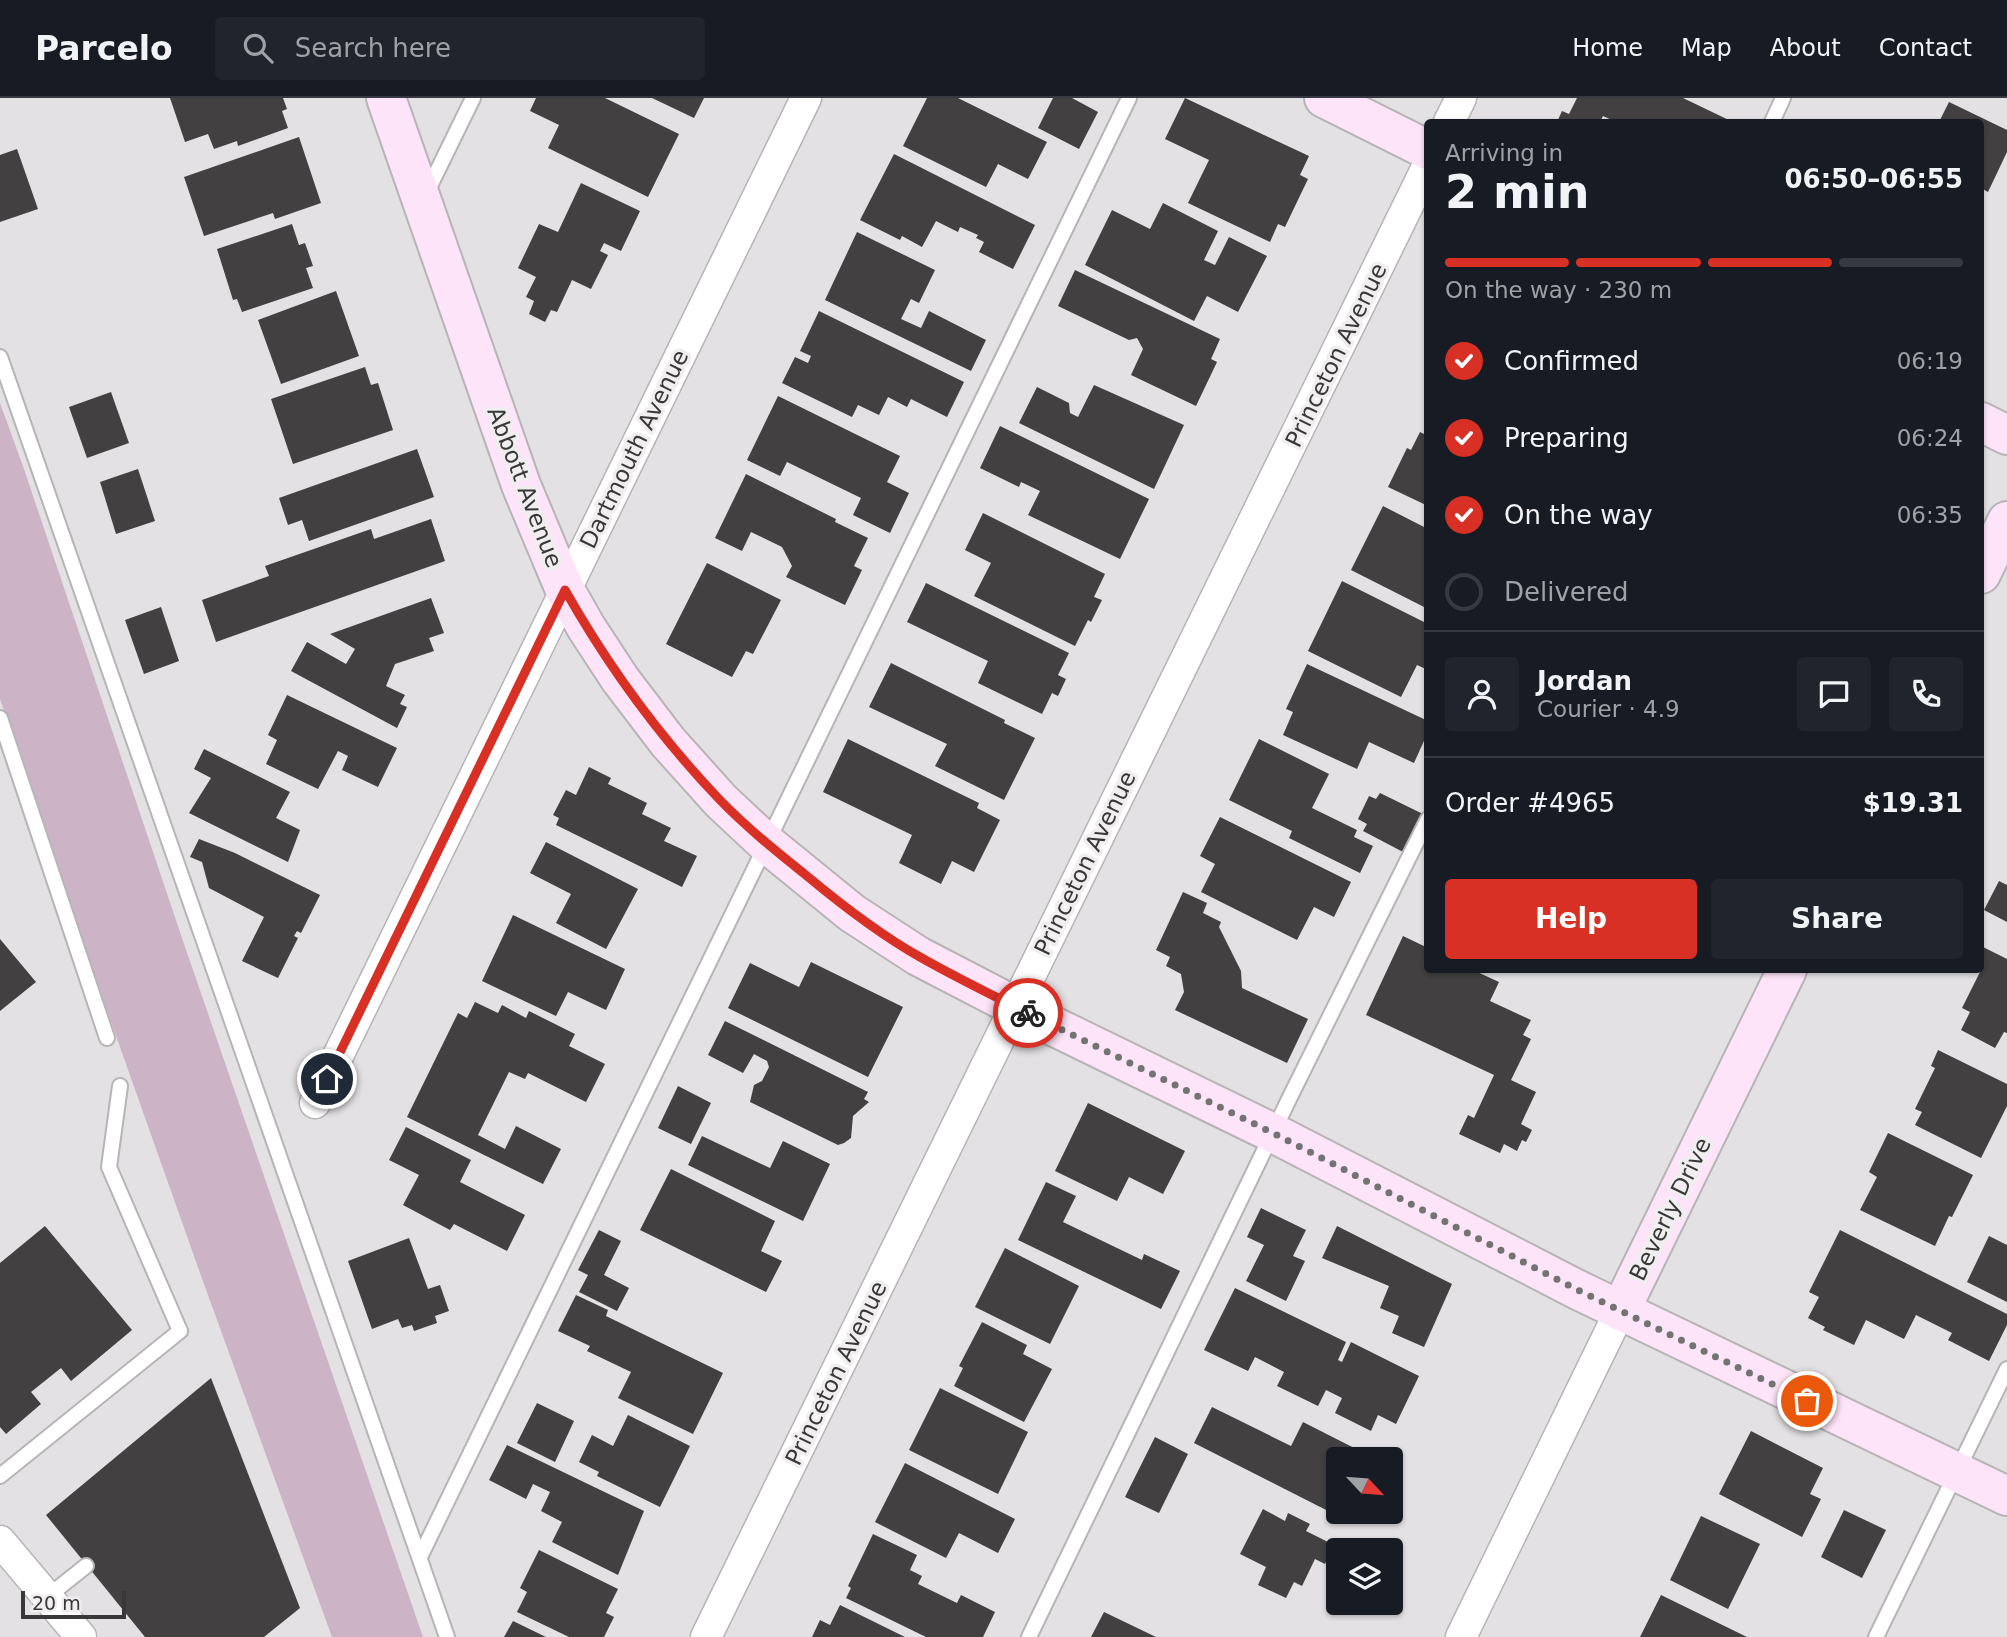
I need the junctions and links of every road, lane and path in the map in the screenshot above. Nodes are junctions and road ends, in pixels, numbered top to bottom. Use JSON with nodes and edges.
{"nodes":[{"id":1,"x":386,"y":98,"type":"edge"},
{"id":2,"x":474,"y":98,"type":"edge"},
{"id":3,"x":806,"y":98,"type":"edge"},
{"id":4,"x":1129,"y":98,"type":"edge"},
{"id":5,"x":1324,"y":98,"type":"edge"},
{"id":6,"x":1461,"y":98,"type":"edge"},
{"id":7,"x":1783,"y":98,"type":"edge"},
{"id":8,"x":1450,"y":119,"type":"edge"},
{"id":9,"x":1773,"y":119,"type":"edge"},
{"id":10,"x":1424,"y":148,"type":"edge"},
{"id":11,"x":1424,"y":173,"type":"edge"},
{"id":12,"x":422,"y":201,"type":"junction"},
{"id":13,"x":0,"y":357,"type":"edge"},
{"id":14,"x":1984,"y":424,"type":"edge"},
{"id":15,"x":2007,"y":435,"type":"edge"},
{"id":16,"x":2007,"y":521,"type":"edge"},
{"id":17,"x":1984,"y":568,"type":"edge"},
{"id":18,"x":565,"y":590,"type":"junction"},
{"id":19,"x":0,"y":718,"type":"edge"},
{"id":20,"x":1424,"y":827,"type":"edge"},
{"id":21,"x":766,"y":843,"type":"junction"},
{"id":22,"x":1786,"y":973,"type":"edge"},
{"id":23,"x":1015,"y":1007,"type":"junction"},
{"id":24,"x":107,"y":1038,"type":"dead end"},
{"id":25,"x":120,"y":1086,"type":"dead end"},
{"id":26,"x":315,"y":1103,"type":"dead end"},
{"id":27,"x":1273,"y":1133,"type":"junction"},
{"id":28,"x":1620,"y":1311,"type":"junction"},
{"id":29,"x":2007,"y":1369,"type":"edge"},
{"id":30,"x":1957,"y":1472,"type":"junction"},
{"id":31,"x":0,"y":1476,"type":"edge"},
{"id":32,"x":2007,"y":1496,"type":"edge"},
{"id":33,"x":0,"y":1541,"type":"edge"},
{"id":34,"x":420,"y":1557,"type":"junction"},
{"id":35,"x":86,"y":1566,"type":"dead end"},
{"id":36,"x":47,"y":1597,"type":"junction"},
{"id":37,"x":81,"y":1637,"type":"edge"},
{"id":38,"x":447,"y":1637,"type":"edge"},
{"id":39,"x":706,"y":1637,"type":"edge"},
{"id":40,"x":1029,"y":1637,"type":"edge"},
{"id":41,"x":1461,"y":1637,"type":"edge"},
{"id":42,"x":1876,"y":1637,"type":"edge"}],
"edges":[{"from":1,"to":12,"type":"street","name":"Abbott Avenue"},
{"from":2,"to":12,"type":"lane"},
{"from":3,"to":18,"type":"street","name":"Dartmouth Avenue"},
{"from":4,"to":21,"type":"lane"},
{"from":5,"to":10,"type":"street"},
{"from":6,"to":8,"type":"street"},
{"from":7,"to":9,"type":"lane"},
{"from":11,"to":23,"type":"street","name":"Princeton Avenue"},
{"from":12,"to":18,"type":"street","name":"Abbott Avenue"},
{"from":13,"to":34,"type":"lane"},
{"from":14,"to":15,"type":"street"},
{"from":16,"to":17,"type":"street"},
{"from":18,"to":21,"type":"street","name":"Abbott Avenue"},
{"from":18,"to":26,"type":"street","name":"Dartmouth Avenue"},
{"from":19,"to":24,"type":"lane"},
{"from":20,"to":27,"type":"lane"},
{"from":21,"to":23,"type":"street","name":"Abbott Avenue"},
{"from":21,"to":34,"type":"lane"},
{"from":22,"to":28,"type":"street","name":"Beverly Drive"},
{"from":23,"to":27,"type":"street","name":"Abbott Avenue"},
{"from":23,"to":39,"type":"street","name":"Princeton Avenue"},
{"from":25,"to":31,"type":"lane"},
{"from":27,"to":28,"type":"street","name":"Abbott Avenue"},
{"from":27,"to":40,"type":"lane"},
{"from":28,"to":30,"type":"street","name":"Abbott Avenue"},
{"from":28,"to":41,"type":"street","name":"Beverly Drive"},
{"from":29,"to":30,"type":"lane"},
{"from":30,"to":32,"type":"street","name":"Abbott Avenue"},
{"from":30,"to":42,"type":"lane"},
{"from":33,"to":36,"type":"street"},
{"from":34,"to":38,"type":"lane"},
{"from":35,"to":36,"type":"lane"},
{"from":36,"to":37,"type":"street"}]}
